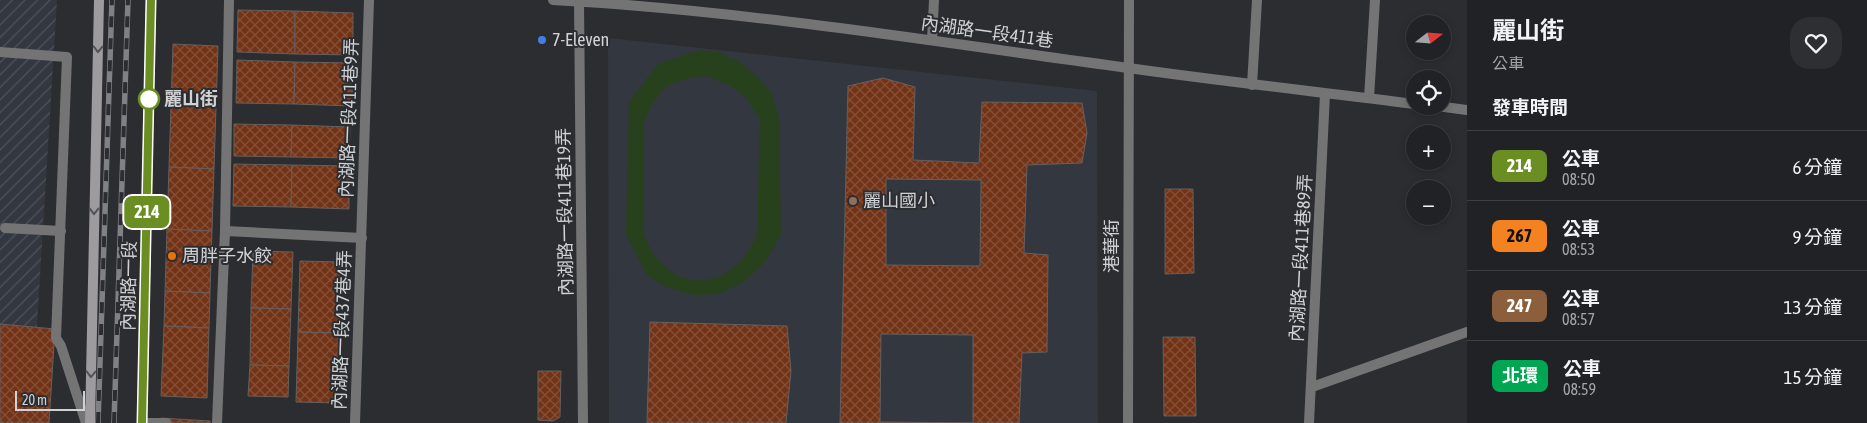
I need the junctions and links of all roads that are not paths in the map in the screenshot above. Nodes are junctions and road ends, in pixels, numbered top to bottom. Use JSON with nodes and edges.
{"nodes":[{"id":1,"x":99,"y":0,"type":"edge"},
{"id":2,"x":151,"y":0,"type":"edge"},
{"id":3,"x":229,"y":0,"type":"edge"},
{"id":4,"x":369,"y":0,"type":"edge"},
{"id":5,"x":553,"y":0,"type":"edge"},
{"id":6,"x":934,"y":0,"type":"edge"},
{"id":7,"x":1129,"y":0,"type":"edge"},
{"id":8,"x":1257,"y":0,"type":"edge"},
{"id":9,"x":1375,"y":0,"type":"edge"},
{"id":10,"x":579,"y":2,"type":"junction"},
{"id":11,"x":932,"y":40,"type":"junction"},
{"id":12,"x":0,"y":52,"type":"edge"},
{"id":13,"x":1128,"y":68,"type":"junction"},
{"id":14,"x":1252,"y":86,"type":"junction"},
{"id":15,"x":1325,"y":94,"type":"junction"},
{"id":16,"x":1369,"y":98,"type":"junction"},
{"id":17,"x":1406,"y":103,"type":"edge"},
{"id":18,"x":1451,"y":108,"type":"edge"},
{"id":19,"x":1467,"y":110,"type":"edge"},
{"id":20,"x":4,"y":228,"type":"dead end"},
{"id":21,"x":225,"y":230,"type":"junction"},
{"id":22,"x":61,"y":231,"type":"junction"},
{"id":23,"x":362,"y":238,"type":"junction"},
{"id":24,"x":1467,"y":332,"type":"edge"},
{"id":25,"x":1312,"y":387,"type":"junction"},
{"id":26,"x":86,"y":423,"type":"edge"},
{"id":27,"x":90,"y":423,"type":"edge"},
{"id":28,"x":142,"y":423,"type":"edge"},
{"id":29,"x":166,"y":423,"type":"edge"},
{"id":30,"x":217,"y":423,"type":"edge"},
{"id":31,"x":355,"y":423,"type":"edge"},
{"id":32,"x":583,"y":423,"type":"edge"},
{"id":33,"x":1128,"y":423,"type":"edge"},
{"id":34,"x":1309,"y":423,"type":"edge"}],
"edges":[{"from":1,"to":27,"type":"main road","name":"內湖路一段","one_way":true},
{"from":2,"to":28,"type":"main road","name":"內湖路一段"},
{"from":3,"to":21,"type":"street"},
{"from":4,"to":23,"type":"street","name":"內湖路一段411巷9弄"},
{"from":5,"to":10,"type":"street","name":"內湖路一段411巷"},
{"from":6,"to":11,"type":"street"},
{"from":7,"to":13,"type":"street","name":"港華街"},
{"from":8,"to":14,"type":"street"},
{"from":9,"to":16,"type":"street"},
{"from":10,"to":11,"type":"street","name":"內湖路一段411巷"},
{"from":10,"to":32,"type":"street","name":"內湖路一段411巷19弄"},
{"from":11,"to":13,"type":"street","name":"內湖路一段411巷"},
{"from":12,"to":22,"type":"street"},
{"from":13,"to":14,"type":"street","name":"內湖路一段411巷"},
{"from":13,"to":33,"type":"street","name":"港華街"},
{"from":14,"to":15,"type":"street","name":"內湖路一段411巷"},
{"from":15,"to":16,"type":"street","name":"內湖路一段411巷"},
{"from":15,"to":25,"type":"street","name":"內湖路一段411巷89弄"},
{"from":16,"to":17,"type":"street","name":"內湖路一段411巷"},
{"from":18,"to":19,"type":"street"},
{"from":20,"to":22,"type":"street"},
{"from":21,"to":23,"type":"street"},
{"from":21,"to":30,"type":"street"},
{"from":22,"to":26,"type":"street"},
{"from":23,"to":31,"type":"street","name":"內湖路一段437巷4弄"},
{"from":24,"to":25,"type":"street"},
{"from":25,"to":34,"type":"street","name":"內湖路一段411巷89弄"},
{"from":28,"to":29,"type":"street"}]}
